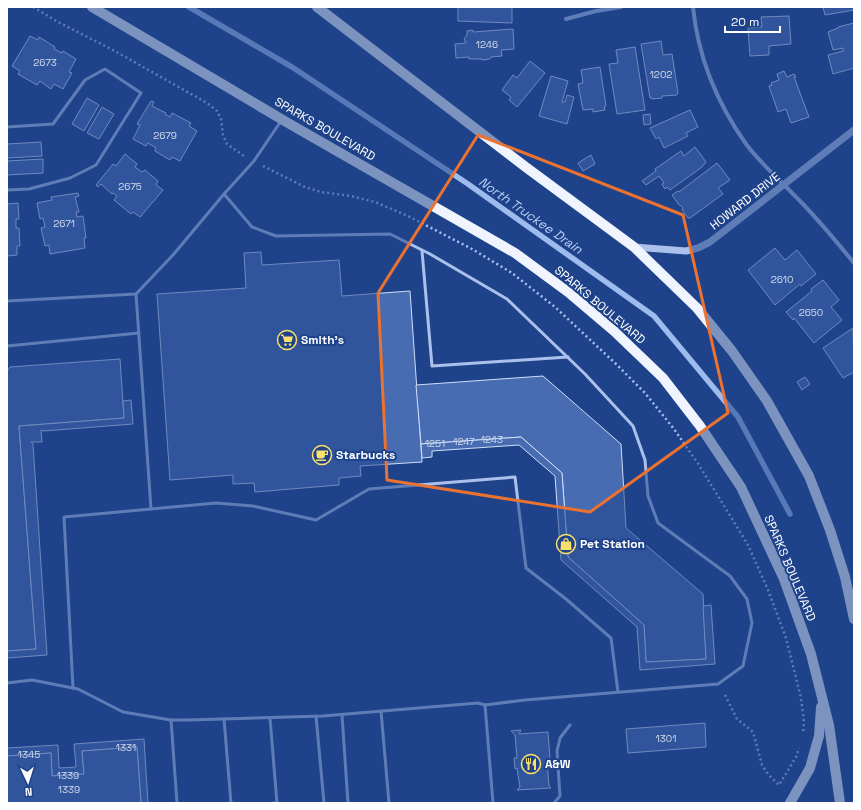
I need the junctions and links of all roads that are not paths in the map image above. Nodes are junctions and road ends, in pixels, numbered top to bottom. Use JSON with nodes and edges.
{"nodes":[{"id":1,"x":92,"y":7,"type":"edge"},
{"id":2,"x":317,"y":7,"type":"edge"},
{"id":3,"x":621,"y":7,"type":"edge"},
{"id":4,"x":693,"y":7,"type":"edge"},
{"id":5,"x":566,"y":19,"type":"dead end"},
{"id":6,"x":282,"y":119,"type":"junction"},
{"id":7,"x":7,"y":127,"type":"edge"},
{"id":8,"x":854,"y":130,"type":"edge"},
{"id":9,"x":784,"y":184,"type":"junction"},
{"id":10,"x":7,"y":190,"type":"edge"},
{"id":11,"x":224,"y":194,"type":"junction"},
{"id":12,"x":634,"y":247,"type":"junction"},
{"id":13,"x":422,"y":251,"type":"junction"},
{"id":14,"x":854,"y":263,"type":"edge"},
{"id":15,"x":136,"y":294,"type":"junction"},
{"id":16,"x":7,"y":301,"type":"edge"},
{"id":17,"x":138,"y":333,"type":"junction"},
{"id":18,"x":7,"y":346,"type":"edge"},
{"id":19,"x":568,"y":358,"type":"junction"},
{"id":20,"x":151,"y":509,"type":"junction"},
{"id":21,"x":854,"y":619,"type":"edge"},
{"id":22,"x":7,"y":683,"type":"edge"},
{"id":23,"x":73,"y":688,"type":"junction"},
{"id":24,"x":618,"y":692,"type":"junction"},
{"id":25,"x":821,"y":695,"type":"junction"},
{"id":26,"x":485,"y":704,"type":"junction"},
{"id":27,"x":381,"y":712,"type":"junction"},
{"id":28,"x":342,"y":715,"type":"junction"},
{"id":29,"x":316,"y":716,"type":"junction"},
{"id":30,"x":270,"y":718,"type":"junction"},
{"id":31,"x":224,"y":719,"type":"junction"},
{"id":32,"x":171,"y":720,"type":"junction"},
{"id":33,"x":570,"y":725,"type":"dead end"},
{"id":34,"x":177,"y":803,"type":"edge"},
{"id":35,"x":231,"y":803,"type":"edge"},
{"id":36,"x":272,"y":803,"type":"edge"},
{"id":37,"x":324,"y":803,"type":"edge"},
{"id":38,"x":348,"y":803,"type":"edge"},
{"id":39,"x":389,"y":803,"type":"edge"},
{"id":40,"x":493,"y":803,"type":"edge"},
{"id":41,"x":554,"y":803,"type":"edge"},
{"id":42,"x":790,"y":803,"type":"edge"},
{"id":43,"x":840,"y":803,"type":"edge"}],
"edges":[{"from":1,"to":6,"type":"main road","name":"SPARKS BOULEVARD"},
{"from":2,"to":12,"type":"main road"},
{"from":3,"to":5,"type":"street"},
{"from":4,"to":9,"type":"street"},
{"from":6,"to":11,"type":"lane"},
{"from":6,"to":25,"type":"main road","name":"SPARKS BOULEVARD"},
{"from":7,"to":10,"type":"lane"},
{"from":8,"to":9,"type":"street","name":"HOWARD DRIVE"},
{"from":9,"to":12,"type":"street","name":"HOWARD DRIVE"},
{"from":9,"to":14,"type":"street"},
{"from":11,"to":13,"type":"lane"},
{"from":11,"to":15,"type":"lane"},
{"from":12,"to":21,"type":"main road"},
{"from":13,"to":19,"type":"lane"},
{"from":13,"to":19,"type":"lane"},
{"from":15,"to":16,"type":"lane"},
{"from":15,"to":17,"type":"lane"},
{"from":17,"to":18,"type":"lane"},
{"from":17,"to":20,"type":"lane"},
{"from":19,"to":24,"type":"lane"},
{"from":20,"to":23,"type":"lane"},
{"from":20,"to":24,"type":"lane"},
{"from":22,"to":23,"type":"lane"},
{"from":23,"to":32,"type":"lane"},
{"from":24,"to":26,"type":"lane"},
{"from":25,"to":42,"type":"main road"},
{"from":25,"to":43,"type":"main road","name":"SPARKS BOULEVARD"},
{"from":26,"to":27,"type":"lane"},
{"from":26,"to":40,"type":"lane"},
{"from":27,"to":28,"type":"lane"},
{"from":27,"to":39,"type":"lane"},
{"from":28,"to":29,"type":"lane"},
{"from":28,"to":38,"type":"lane"},
{"from":29,"to":30,"type":"lane"},
{"from":29,"to":37,"type":"lane"},
{"from":30,"to":31,"type":"lane"},
{"from":30,"to":36,"type":"lane"},
{"from":31,"to":32,"type":"lane"},
{"from":31,"to":35,"type":"lane"},
{"from":32,"to":34,"type":"lane"},
{"from":33,"to":41,"type":"lane"}]}
